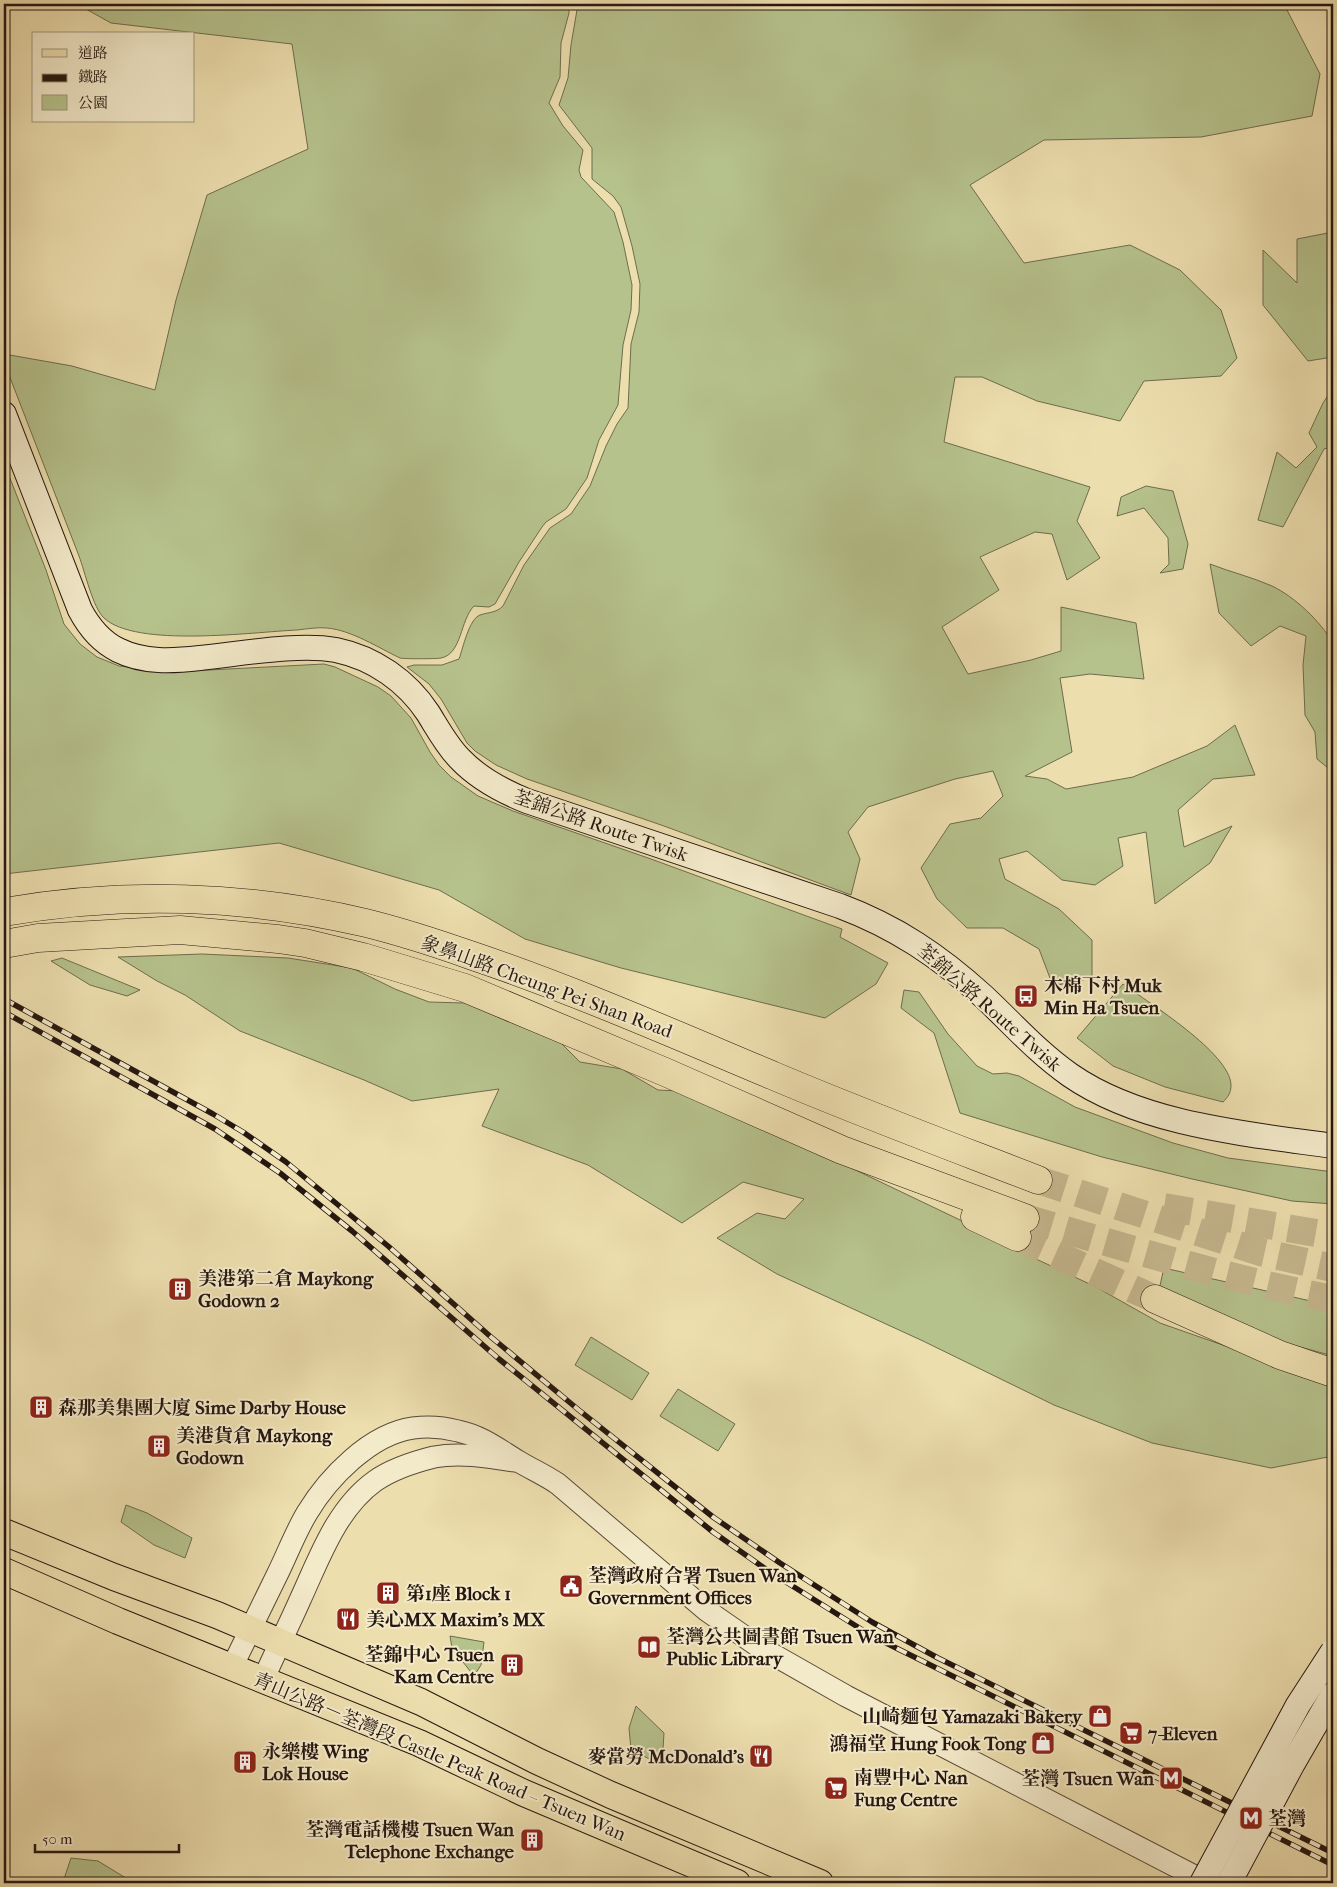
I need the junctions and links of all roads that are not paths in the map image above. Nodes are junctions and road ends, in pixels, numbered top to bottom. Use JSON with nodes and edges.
{"nodes":[{"id":1,"x":4,"y":414,"type":"edge"},
{"id":2,"x":4,"y":912,"type":"edge"},
{"id":3,"x":4,"y":944,"type":"edge"},
{"id":4,"x":1333,"y":1146,"type":"edge"},
{"id":5,"x":1038,"y":1180,"type":"tunnel mouth"},
{"id":6,"x":1021,"y":1227,"type":"tunnel mouth"},
{"id":7,"x":1155,"y":1299,"type":"tunnel mouth"},
{"id":8,"x":1333,"y":1373,"type":"edge"},
{"id":9,"x":518,"y":1462,"type":"junction"},
{"id":10,"x":4,"y":1532,"type":"edge"},
{"id":11,"x":4,"y":1571,"type":"edge"},
{"id":12,"x":251,"y":1629,"type":"junction"},
{"id":13,"x":281,"y":1642,"type":"junction"},
{"id":14,"x":1333,"y":1651,"type":"edge"},
{"id":15,"x":232,"y":1667,"type":"junction"},
{"id":16,"x":263,"y":1680,"type":"junction"},
{"id":17,"x":1333,"y":1694,"type":"edge"},
{"id":18,"x":1197,"y":1881,"type":"edge"},
{"id":19,"x":738,"y":1883,"type":"edge"},
{"id":20,"x":820,"y":1883,"type":"edge"},
{"id":21,"x":1229,"y":1883,"type":"edge"}],
"edges":[{"from":1,"to":4,"type":"main road","name":"荃錦公路 Route Twisk"},
{"from":2,"to":5,"type":"highway","name":"象鼻山路 Cheung Pei Shan Road"},
{"from":3,"to":6,"type":"highway","name":"象鼻山路 Cheung Pei Shan Road"},
{"from":7,"to":8,"type":"highway"},
{"from":9,"to":12,"type":"street"},
{"from":9,"to":13,"type":"street"},
{"from":9,"to":18,"type":"street"},
{"from":10,"to":12,"type":"main road","name":"青山公路－荃灣段 Castle Peak Road – Tsuen Wan"},
{"from":11,"to":15,"type":"main road","name":"青山公路－荃灣段 Castle Peak Road – Tsuen Wan"},
{"from":12,"to":13,"type":"main road","name":"青山公路－荃灣段 Castle Peak Road – Tsuen Wan"},
{"from":12,"to":15,"type":"street"},
{"from":13,"to":16,"type":"street"},
{"from":13,"to":20,"type":"main road","name":"青山公路－荃灣段 Castle Peak Road – Tsuen Wan"},
{"from":14,"to":18,"type":"main road","bridge":true},
{"from":15,"to":16,"type":"main road","name":"青山公路－荃灣段 Castle Peak Road – Tsuen Wan"},
{"from":16,"to":19,"type":"main road","name":"青山公路－荃灣段 Castle Peak Road – Tsuen Wan"},
{"from":17,"to":21,"type":"main road","bridge":true}]}
